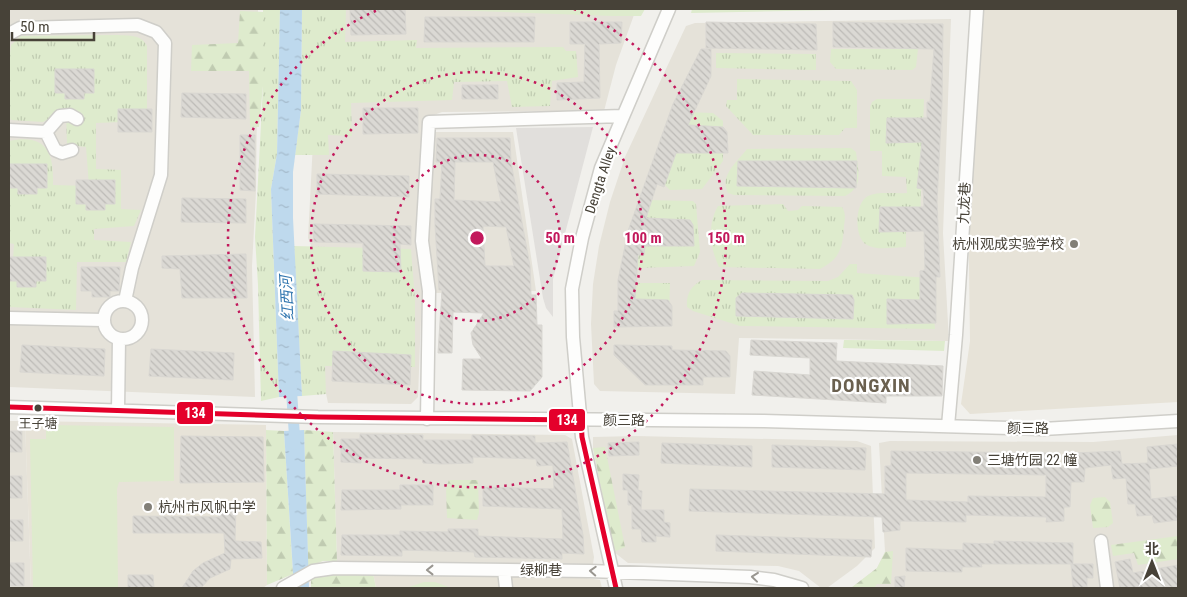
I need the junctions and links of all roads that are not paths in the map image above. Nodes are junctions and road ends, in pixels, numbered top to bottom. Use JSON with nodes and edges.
{"nodes":[{"id":1,"x":669,"y":9,"type":"edge"},
{"id":2,"x":976,"y":11,"type":"edge"},
{"id":3,"x":9,"y":34,"type":"edge"},
{"id":4,"x":624,"y":116,"type":"junction"},
{"id":5,"x":77,"y":119,"type":"dead end"},
{"id":6,"x":9,"y":130,"type":"edge"},
{"id":7,"x":46,"y":132,"type":"junction"},
{"id":8,"x":72,"y":150,"type":"dead end"},
{"id":9,"x":125,"y":301,"type":"junction"},
{"id":10,"x":9,"y":318,"type":"edge"},
{"id":11,"x":104,"y":320,"type":"junction"},
{"id":12,"x":119,"y":339,"type":"junction"},
{"id":13,"x":9,"y":408,"type":"edge"},
{"id":14,"x":118,"y":410,"type":"junction"},
{"id":15,"x":427,"y":419,"type":"junction"},
{"id":16,"x":581,"y":420,"type":"junction"},
{"id":17,"x":1178,"y":421,"type":"edge"},
{"id":18,"x":948,"y":426,"type":"junction"},
{"id":19,"x":1101,"y":540,"type":"dead end"},
{"id":20,"x":504,"y":570,"type":"junction"},
{"id":21,"x":613,"y":573,"type":"junction"},
{"id":22,"x":285,"y":587,"type":"edge"},
{"id":23,"x":506,"y":588,"type":"edge"},
{"id":24,"x":616,"y":588,"type":"edge"},
{"id":25,"x":802,"y":588,"type":"edge"},
{"id":26,"x":1107,"y":588,"type":"edge"}],
"edges":[{"from":1,"to":4,"type":"street","name":"Dengta Alley"},
{"from":2,"to":18,"type":"street","name":"九龙巷"},
{"from":3,"to":9,"type":"street"},
{"from":4,"to":15,"type":"street"},
{"from":4,"to":16,"type":"street","name":"Dengta Alley"},
{"from":5,"to":7,"type":"street"},
{"from":6,"to":7,"type":"street"},
{"from":7,"to":8,"type":"street"},
{"from":9,"to":11,"type":"street"},
{"from":9,"to":12,"type":"street"},
{"from":10,"to":11,"type":"street"},
{"from":11,"to":12,"type":"street"},
{"from":12,"to":14,"type":"street"},
{"from":13,"to":14,"type":"street","name":"颜三路"},
{"from":14,"to":15,"type":"street","name":"颜三路"},
{"from":15,"to":16,"type":"street","name":"颜三路"},
{"from":16,"to":18,"type":"street","name":"颜三路"},
{"from":16,"to":21,"type":"street","name":"Dengta Alley"},
{"from":17,"to":18,"type":"street","name":"颜三路"},
{"from":19,"to":26,"type":"street"},
{"from":21,"to":20,"type":"street","name":"绿柳巷","one_way":true},
{"from":20,"to":22,"type":"street","name":"绿柳巷","one_way":true},
{"from":20,"to":23,"type":"street"},
{"from":21,"to":24,"type":"street","name":"Dengta Alley"},
{"from":25,"to":21,"type":"street","name":"绿柳巷","one_way":true}]}
